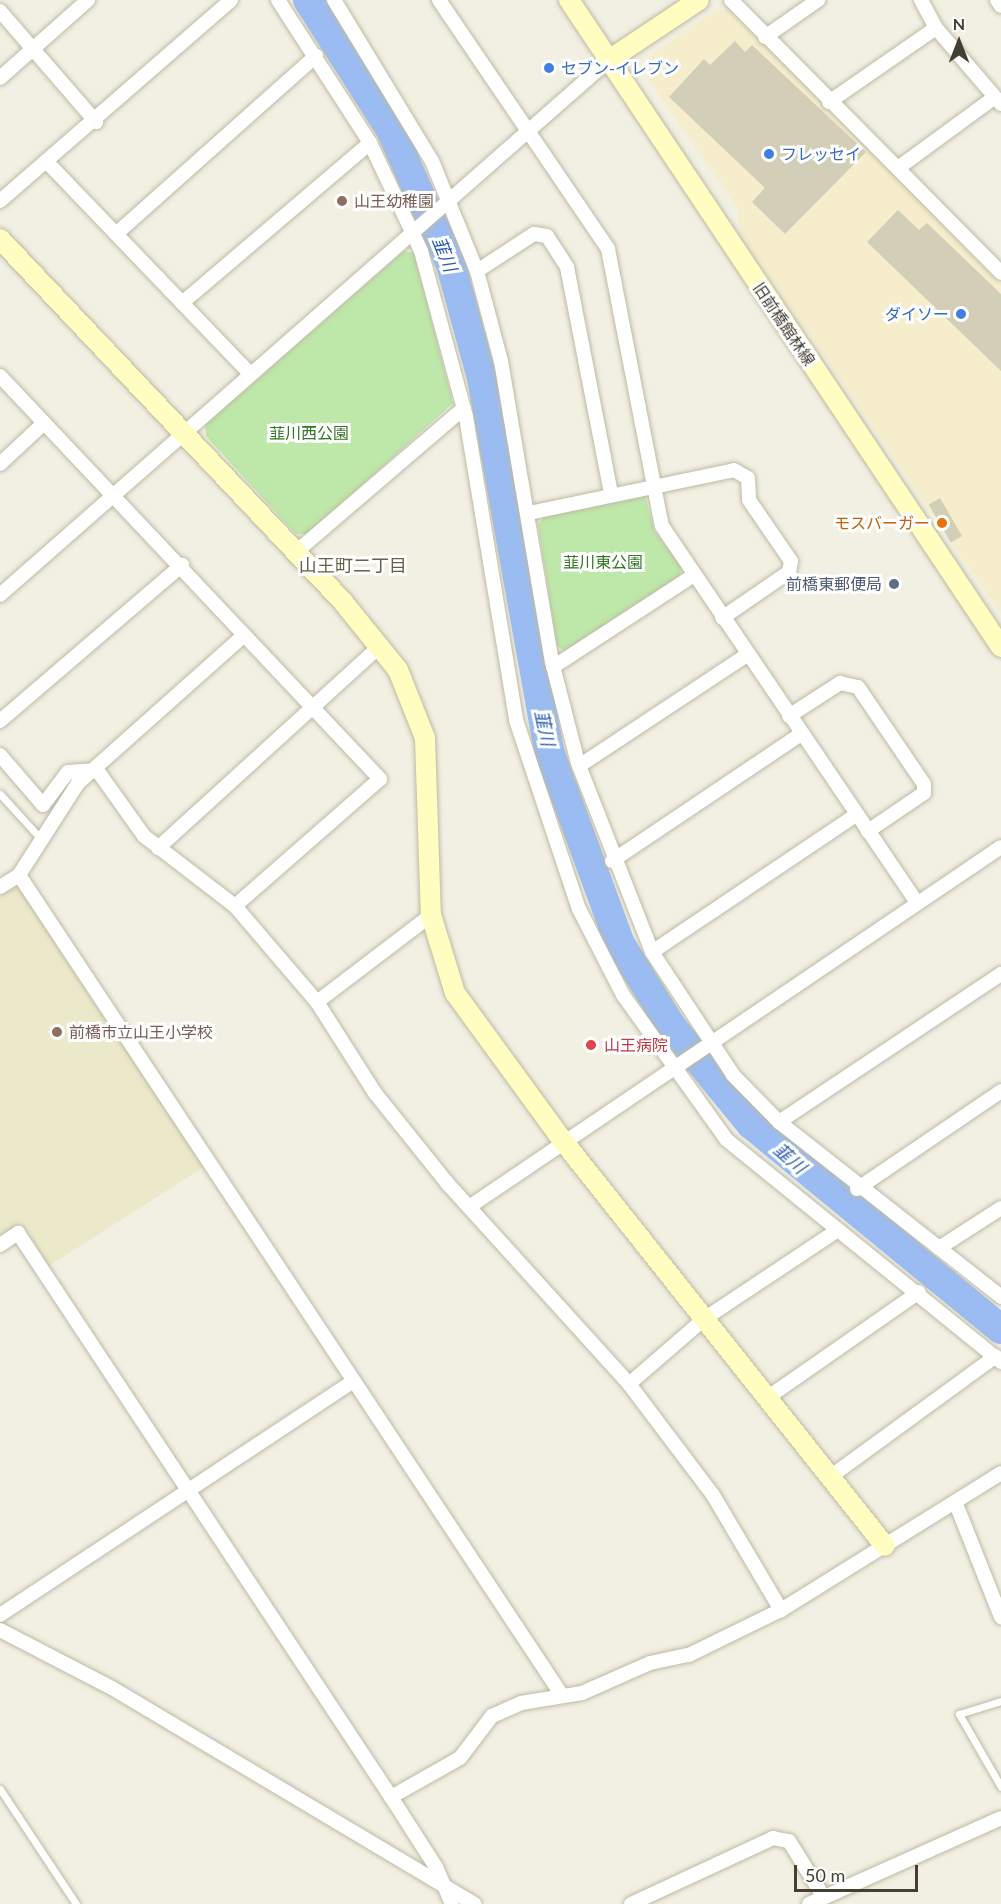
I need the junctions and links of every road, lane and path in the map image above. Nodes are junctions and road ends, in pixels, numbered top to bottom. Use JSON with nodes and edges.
{"nodes":[{"id":1,"x":88,"y":0,"type":"edge"},
{"id":2,"x":231,"y":0,"type":"edge"},
{"id":3,"x":278,"y":0,"type":"edge"},
{"id":4,"x":334,"y":0,"type":"edge"},
{"id":5,"x":439,"y":0,"type":"edge"},
{"id":6,"x":569,"y":0,"type":"edge"},
{"id":7,"x":699,"y":0,"type":"edge"},
{"id":8,"x":731,"y":0,"type":"edge"},
{"id":9,"x":818,"y":0,"type":"edge"},
{"id":10,"x":921,"y":0,"type":"edge"},
{"id":11,"x":997,"y":0,"type":"edge"},
{"id":12,"x":1001,"y":6,"type":"edge"},
{"id":13,"x":0,"y":11,"type":"edge"},
{"id":14,"x":936,"y":28,"type":"junction"},
{"id":15,"x":765,"y":37,"type":"junction"},
{"id":16,"x":33,"y":49,"type":"junction"},
{"id":17,"x":316,"y":56,"type":"junction"},
{"id":18,"x":609,"y":60,"type":"junction"},
{"id":19,"x":0,"y":78,"type":"edge"},
{"id":20,"x":998,"y":100,"type":"edge"},
{"id":21,"x":829,"y":102,"type":"junction"},
{"id":22,"x":96,"y":122,"type":"junction"},
{"id":23,"x":529,"y":133,"type":"junction"},
{"id":24,"x":370,"y":143,"type":"junction"},
{"id":25,"x":47,"y":162,"type":"junction"},
{"id":26,"x":898,"y":168,"type":"junction"},
{"id":27,"x":0,"y":201,"type":"edge"},
{"id":28,"x":446,"y":202,"type":"junction"},
{"id":29,"x":417,"y":227,"type":"junction"},
{"id":30,"x":116,"y":234,"type":"junction"},
{"id":31,"x":0,"y":239,"type":"edge"},
{"id":32,"x":477,"y":271,"type":"junction"},
{"id":33,"x":1001,"y":273,"type":"edge"},
{"id":34,"x":182,"y":303,"type":"junction"},
{"id":35,"x":249,"y":373,"type":"junction"},
{"id":36,"x":0,"y":376,"type":"edge"},
{"id":37,"x":464,"y":408,"type":"junction"},
{"id":38,"x":44,"y":423,"type":"junction"},
{"id":39,"x":182,"y":432,"type":"junction"},
{"id":40,"x":0,"y":464,"type":"edge"},
{"id":41,"x":653,"y":484,"type":"junction"},
{"id":42,"x":611,"y":494,"type":"junction"},
{"id":43,"x":111,"y":495,"type":"junction"},
{"id":44,"x":529,"y":513,"type":"junction"},
{"id":45,"x":296,"y":552,"type":"junction"},
{"id":46,"x":182,"y":565,"type":"junction"},
{"id":47,"x":694,"y":575,"type":"junction"},
{"id":48,"x":0,"y":595,"type":"edge"},
{"id":49,"x":722,"y":618,"type":"junction"},
{"id":50,"x":244,"y":635,"type":"junction"},
{"id":51,"x":380,"y":646,"type":"junction"},
{"id":52,"x":1001,"y":647,"type":"edge"},
{"id":53,"x":747,"y":655,"type":"junction"},
{"id":54,"x":554,"y":667,"type":"junction"},
{"id":55,"x":312,"y":707,"type":"junction"},
{"id":56,"x":789,"y":716,"type":"junction"},
{"id":57,"x":0,"y":721,"type":"edge"},
{"id":58,"x":801,"y":734,"type":"junction"},
{"id":59,"x":0,"y":755,"type":"edge"},
{"id":60,"x":579,"y":766,"type":"junction"},
{"id":61,"x":97,"y":770,"type":"junction"},
{"id":62,"x":0,"y":794,"type":"edge"},
{"id":63,"x":857,"y":814,"type":"junction"},
{"id":64,"x":868,"y":831,"type":"junction"},
{"id":65,"x":41,"y":839,"type":"junction"},
{"id":66,"x":158,"y":848,"type":"junction"},
{"id":67,"x":999,"y":852,"type":"edge"},
{"id":68,"x":612,"y":861,"type":"junction"},
{"id":69,"x":19,"y":875,"type":"junction"},
{"id":70,"x":0,"y":887,"type":"edge"},
{"id":71,"x":917,"y":902,"type":"junction"},
{"id":72,"x":236,"y":906,"type":"junction"},
{"id":73,"x":431,"y":915,"type":"junction"},
{"id":74,"x":652,"y":952,"type":"junction"},
{"id":75,"x":1001,"y":974,"type":"edge"},
{"id":76,"x":317,"y":1002,"type":"junction"},
{"id":77,"x":708,"y":1041,"type":"junction"},
{"id":78,"x":674,"y":1064,"type":"junction"},
{"id":79,"x":1001,"y":1091,"type":"edge"},
{"id":80,"x":779,"y":1122,"type":"junction"},
{"id":81,"x":563,"y":1141,"type":"junction"},
{"id":82,"x":857,"y":1189,"type":"junction"},
{"id":83,"x":469,"y":1207,"type":"junction"},
{"id":84,"x":1001,"y":1208,"type":"edge"},
{"id":85,"x":838,"y":1230,"type":"junction"},
{"id":86,"x":0,"y":1245,"type":"edge"},
{"id":87,"x":939,"y":1248,"type":"junction"},
{"id":88,"x":920,"y":1292,"type":"junction"},
{"id":89,"x":1001,"y":1297,"type":"edge"},
{"id":90,"x":704,"y":1319,"type":"junction"},
{"id":91,"x":998,"y":1359,"type":"edge"},
{"id":92,"x":354,"y":1381,"type":"junction"},
{"id":93,"x":629,"y":1384,"type":"junction"},
{"id":94,"x":767,"y":1398,"type":"junction"},
{"id":95,"x":1001,"y":1473,"type":"edge"},
{"id":96,"x":830,"y":1477,"type":"junction"},
{"id":97,"x":190,"y":1491,"type":"junction"},
{"id":98,"x":956,"y":1504,"type":"junction"},
{"id":99,"x":885,"y":1546,"type":"junction"},
{"id":100,"x":782,"y":1610,"type":"junction"},
{"id":101,"x":0,"y":1615,"type":"edge"},
{"id":102,"x":1001,"y":1617,"type":"edge"},
{"id":103,"x":0,"y":1630,"type":"edge"},
{"id":104,"x":561,"y":1694,"type":"junction"},
{"id":105,"x":1001,"y":1701,"type":"edge"},
{"id":106,"x":1001,"y":1786,"type":"edge"},
{"id":107,"x":0,"y":1789,"type":"edge"},
{"id":108,"x":391,"y":1797,"type":"junction"},
{"id":109,"x":1001,"y":1818,"type":"edge"},
{"id":110,"x":444,"y":1887,"type":"junction"},
{"id":111,"x":823,"y":1896,"type":"junction"},
{"id":112,"x":76,"y":1904,"type":"edge"},
{"id":113,"x":452,"y":1904,"type":"edge"},
{"id":114,"x":475,"y":1904,"type":"edge"},
{"id":115,"x":631,"y":1904,"type":"edge"},
{"id":116,"x":809,"y":1904,"type":"edge"}],
"edges":[{"from":1,"to":16,"type":"street"},
{"from":2,"to":22,"type":"street"},
{"from":3,"to":17,"type":"street"},
{"from":4,"to":28,"type":"street"},
{"from":5,"to":23,"type":"street"},
{"from":6,"to":18,"type":"street","name":"旧前橋館林線"},
{"from":7,"to":18,"type":"street"},
{"from":8,"to":15,"type":"street"},
{"from":9,"to":15,"type":"street"},
{"from":10,"to":14,"type":"street"},
{"from":11,"to":12,"type":"street"},
{"from":13,"to":16,"type":"street"},
{"from":14,"to":20,"type":"street"},
{"from":14,"to":21,"type":"street"},
{"from":15,"to":21,"type":"street"},
{"from":16,"to":19,"type":"street"},
{"from":16,"to":22,"type":"street"},
{"from":17,"to":24,"type":"street"},
{"from":17,"to":30,"type":"street"},
{"from":18,"to":23,"type":"street"},
{"from":18,"to":52,"type":"street","name":"旧前橋館林線"},
{"from":20,"to":26,"type":"street"},
{"from":21,"to":26,"type":"street"},
{"from":22,"to":25,"type":"street"},
{"from":23,"to":28,"type":"street"},
{"from":23,"to":41,"type":"street"},
{"from":24,"to":29,"type":"street"},
{"from":24,"to":34,"type":"street"},
{"from":25,"to":27,"type":"street"},
{"from":25,"to":30,"type":"street"},
{"from":26,"to":33,"type":"street"},
{"from":28,"to":29,"type":"street"},
{"from":28,"to":32,"type":"street"},
{"from":29,"to":35,"type":"street"},
{"from":29,"to":37,"type":"street"},
{"from":30,"to":34,"type":"street"},
{"from":31,"to":39,"type":"street"},
{"from":32,"to":42,"type":"street"},
{"from":32,"to":44,"type":"street"},
{"from":34,"to":35,"type":"street"},
{"from":35,"to":39,"type":"street"},
{"from":36,"to":38,"type":"street"},
{"from":37,"to":45,"type":"street"},
{"from":37,"to":78,"type":"street"},
{"from":38,"to":40,"type":"street"},
{"from":38,"to":43,"type":"street"},
{"from":39,"to":43,"type":"street"},
{"from":39,"to":45,"type":"street"},
{"from":41,"to":42,"type":"street"},
{"from":41,"to":47,"type":"street"},
{"from":41,"to":49,"type":"street"},
{"from":42,"to":44,"type":"street"},
{"from":43,"to":46,"type":"street"},
{"from":43,"to":48,"type":"street"},
{"from":44,"to":54,"type":"street"},
{"from":45,"to":51,"type":"street"},
{"from":46,"to":50,"type":"street"},
{"from":46,"to":57,"type":"street"},
{"from":47,"to":49,"type":"street"},
{"from":47,"to":54,"type":"street"},
{"from":49,"to":53,"type":"street"},
{"from":50,"to":55,"type":"street"},
{"from":50,"to":61,"type":"street"},
{"from":51,"to":55,"type":"street"},
{"from":51,"to":73,"type":"street"},
{"from":53,"to":56,"type":"street"},
{"from":53,"to":60,"type":"street"},
{"from":54,"to":60,"type":"street"},
{"from":55,"to":66,"type":"street"},
{"from":55,"to":72,"type":"street"},
{"from":56,"to":58,"type":"street"},
{"from":56,"to":64,"type":"street"},
{"from":58,"to":63,"type":"street"},
{"from":58,"to":68,"type":"street"},
{"from":59,"to":61,"type":"street"},
{"from":60,"to":68,"type":"street"},
{"from":61,"to":65,"type":"street"},
{"from":61,"to":66,"type":"street"},
{"from":62,"to":65,"type":"lane"},
{"from":63,"to":64,"type":"street"},
{"from":63,"to":74,"type":"street"},
{"from":64,"to":71,"type":"street"},
{"from":65,"to":69,"type":"street"},
{"from":66,"to":72,"type":"street"},
{"from":67,"to":71,"type":"street"},
{"from":68,"to":74,"type":"street"},
{"from":69,"to":70,"type":"street"},
{"from":69,"to":92,"type":"street"},
{"from":71,"to":77,"type":"street"},
{"from":72,"to":76,"type":"street"},
{"from":73,"to":76,"type":"street"},
{"from":73,"to":81,"type":"street"},
{"from":74,"to":77,"type":"street"},
{"from":75,"to":80,"type":"street"},
{"from":76,"to":83,"type":"street"},
{"from":77,"to":78,"type":"street"},
{"from":77,"to":80,"type":"street"},
{"from":78,"to":81,"type":"street"},
{"from":78,"to":85,"type":"street"},
{"from":79,"to":82,"type":"street"},
{"from":80,"to":82,"type":"street"},
{"from":81,"to":83,"type":"street"},
{"from":81,"to":90,"type":"street"},
{"from":82,"to":87,"type":"street"},
{"from":83,"to":93,"type":"street"},
{"from":84,"to":87,"type":"street"},
{"from":85,"to":88,"type":"street"},
{"from":85,"to":90,"type":"street"},
{"from":86,"to":97,"type":"street"},
{"from":87,"to":89,"type":"street"},
{"from":88,"to":91,"type":"street"},
{"from":88,"to":94,"type":"street"},
{"from":90,"to":93,"type":"street"},
{"from":90,"to":94,"type":"street"},
{"from":91,"to":96,"type":"street"},
{"from":92,"to":97,"type":"street"},
{"from":92,"to":104,"type":"street"},
{"from":93,"to":100,"type":"street"},
{"from":94,"to":96,"type":"street"},
{"from":95,"to":98,"type":"street"},
{"from":96,"to":99,"type":"street"},
{"from":97,"to":101,"type":"street"},
{"from":97,"to":108,"type":"street"},
{"from":98,"to":99,"type":"street"},
{"from":98,"to":102,"type":"street"},
{"from":99,"to":100,"type":"street"},
{"from":100,"to":104,"type":"street"},
{"from":103,"to":110,"type":"street"},
{"from":104,"to":108,"type":"street"},
{"from":105,"to":106,"type":"lane"},
{"from":107,"to":112,"type":"lane"},
{"from":108,"to":110,"type":"street"},
{"from":109,"to":111,"type":"street"},
{"from":110,"to":113,"type":"street"},
{"from":110,"to":114,"type":"street"},
{"from":111,"to":115,"type":"street"},
{"from":111,"to":116,"type":"street"}]}
